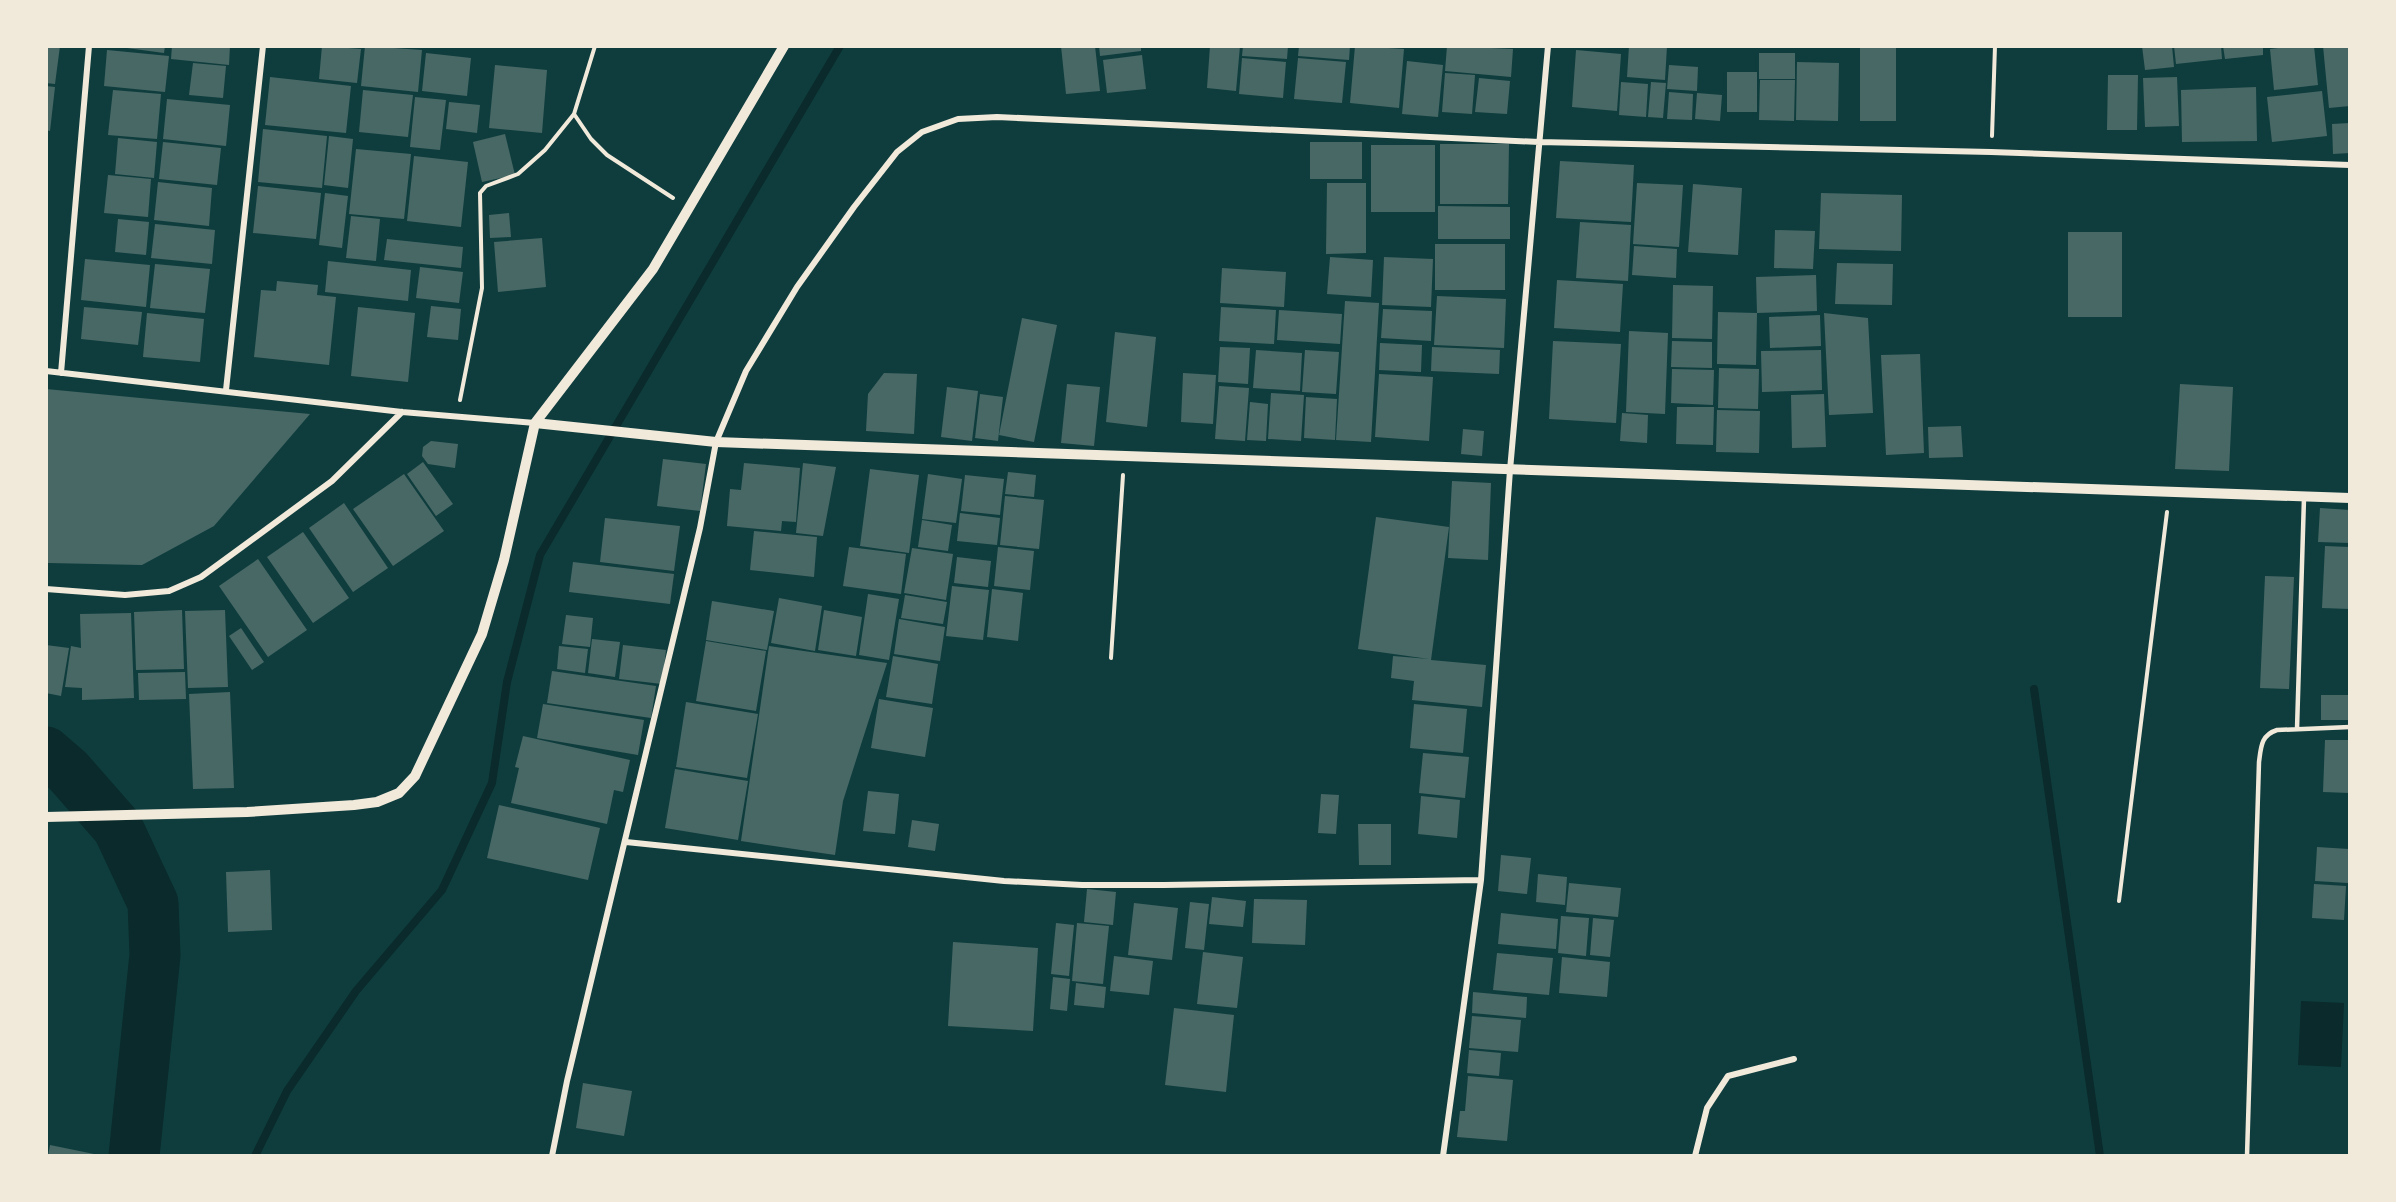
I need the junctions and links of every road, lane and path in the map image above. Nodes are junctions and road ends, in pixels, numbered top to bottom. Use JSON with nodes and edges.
{"nodes":[{"id":1,"x":89,"y":46,"type":"edge"},
{"id":2,"x":263,"y":46,"type":"edge"},
{"id":3,"x":595,"y":46,"type":"edge"},
{"id":4,"x":784,"y":46,"type":"edge"},
{"id":5,"x":1548,"y":46,"type":"edge"},
{"id":6,"x":1995,"y":46,"type":"edge"},
{"id":7,"x":574,"y":114,"type":"junction"},
{"id":8,"x":1539,"y":142,"type":"junction"},
{"id":9,"x":1991,"y":152,"type":"junction"},
{"id":10,"x":2349,"y":165,"type":"edge"},
{"id":11,"x":688,"y":208,"type":"junction"},
{"id":12,"x":46,"y":371,"type":"edge"},
{"id":13,"x":61,"y":373,"type":"junction"},
{"id":14,"x":226,"y":390,"type":"junction"},
{"id":15,"x":402,"y":412,"type":"junction"},
{"id":16,"x":457,"y":415,"type":"junction"},
{"id":17,"x":536,"y":423,"type":"junction"},
{"id":18,"x":716,"y":442,"type":"junction"},
{"id":19,"x":1124,"y":457,"type":"junction"},
{"id":20,"x":1510,"y":470,"type":"junction"},
{"id":21,"x":2170,"y":493,"type":"junction"},
{"id":22,"x":2304,"y":498,"type":"junction"},
{"id":23,"x":2349,"y":498,"type":"edge"},
{"id":24,"x":46,"y":589,"type":"edge"},
{"id":25,"x":1111,"y":658,"type":"dead end"},
{"id":26,"x":2349,"y":727,"type":"edge"},
{"id":27,"x":2297,"y":729,"type":"junction"},
{"id":28,"x":46,"y":817,"type":"edge"},
{"id":29,"x":626,"y":842,"type":"junction"},
{"id":30,"x":1481,"y":880,"type":"junction"},
{"id":31,"x":2119,"y":901,"type":"dead end"},
{"id":32,"x":1794,"y":1059,"type":"dead end"},
{"id":33,"x":552,"y":1155,"type":"edge"},
{"id":34,"x":1443,"y":1155,"type":"edge"},
{"id":35,"x":1695,"y":1155,"type":"edge"},
{"id":36,"x":2247,"y":1155,"type":"edge"}],
"edges":[{"from":1,"to":13,"type":"street"},
{"from":2,"to":14,"type":"street"},
{"from":3,"to":7,"type":"path"},
{"from":4,"to":11,"type":"street"},
{"from":5,"to":8,"type":"street"},
{"from":6,"to":9,"type":"path"},
{"from":7,"to":11,"type":"path"},
{"from":7,"to":16,"type":"path"},
{"from":8,"to":9,"type":"street"},
{"from":8,"to":18,"type":"street"},
{"from":8,"to":20,"type":"street"},
{"from":9,"to":10,"type":"street"},
{"from":11,"to":17,"type":"street"},
{"from":12,"to":13,"type":"street"},
{"from":13,"to":14,"type":"street"},
{"from":14,"to":15,"type":"street"},
{"from":15,"to":16,"type":"street"},
{"from":15,"to":24,"type":"street"},
{"from":16,"to":17,"type":"street"},
{"from":17,"to":18,"type":"street"},
{"from":17,"to":28,"type":"street"},
{"from":18,"to":19,"type":"street"},
{"from":18,"to":29,"type":"street"},
{"from":19,"to":20,"type":"street"},
{"from":19,"to":25,"type":"path"},
{"from":20,"to":21,"type":"street"},
{"from":20,"to":30,"type":"street"},
{"from":21,"to":22,"type":"street"},
{"from":21,"to":31,"type":"path"},
{"from":22,"to":23,"type":"street"},
{"from":22,"to":27,"type":"lane"},
{"from":26,"to":27,"type":"lane"},
{"from":27,"to":36,"type":"lane"},
{"from":29,"to":30,"type":"street"},
{"from":29,"to":33,"type":"street"},
{"from":30,"to":34,"type":"street"},
{"from":32,"to":35,"type":"street"}]}
